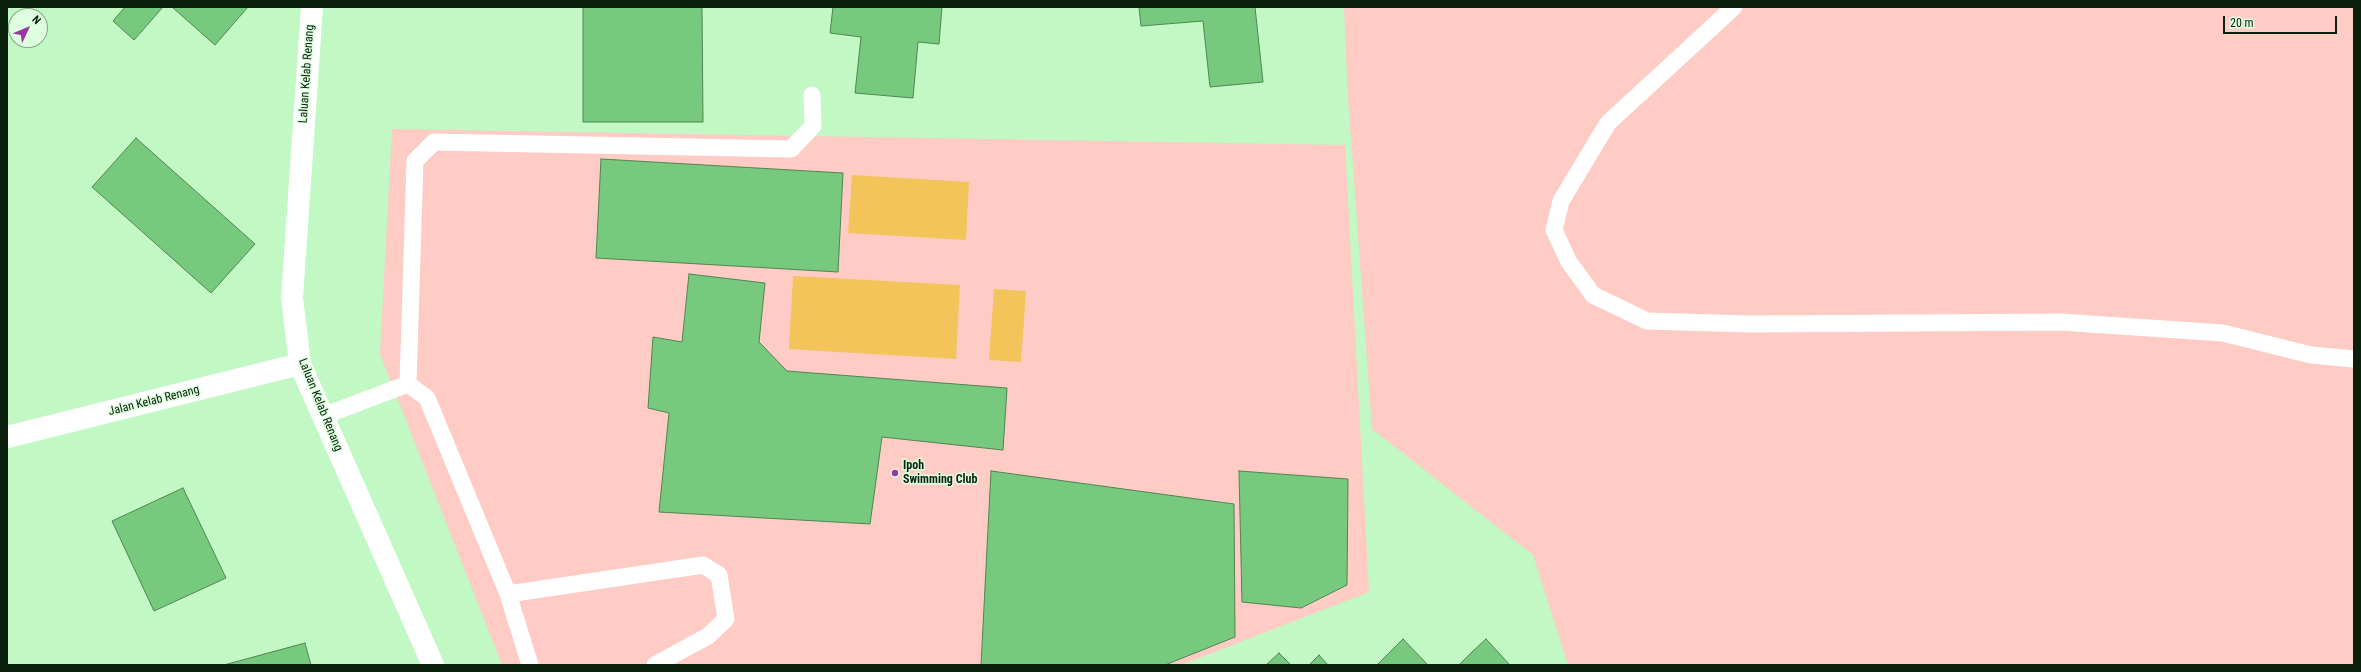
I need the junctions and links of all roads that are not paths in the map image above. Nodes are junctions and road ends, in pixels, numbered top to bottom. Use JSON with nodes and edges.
{"nodes":[{"id":1,"x":312,"y":7,"type":"edge"},
{"id":2,"x":1734,"y":7,"type":"edge"},
{"id":3,"x":812,"y":95,"type":"dead end"},
{"id":4,"x":2354,"y":359,"type":"edge"},
{"id":5,"x":300,"y":364,"type":"junction"},
{"id":6,"x":408,"y":384,"type":"junction"},
{"id":7,"x":323,"y":416,"type":"junction"},
{"id":8,"x":7,"y":438,"type":"edge"},
{"id":9,"x":508,"y":594,"type":"junction"},
{"id":10,"x":433,"y":665,"type":"edge"},
{"id":11,"x":530,"y":665,"type":"edge"},
{"id":12,"x":655,"y":665,"type":"edge"}],
"edges":[{"from":1,"to":5,"type":"street","name":"Laluan Kelab Renang"},
{"from":2,"to":4,"type":"lane"},
{"from":3,"to":6,"type":"lane"},
{"from":5,"to":7,"type":"street","name":"Laluan Kelab Renang"},
{"from":5,"to":8,"type":"street","name":"Jalan Kelab Renang"},
{"from":6,"to":7,"type":"lane"},
{"from":6,"to":9,"type":"lane"},
{"from":7,"to":10,"type":"street","name":"Laluan Kelab Renang"},
{"from":9,"to":11,"type":"lane"},
{"from":9,"to":12,"type":"lane"}]}
